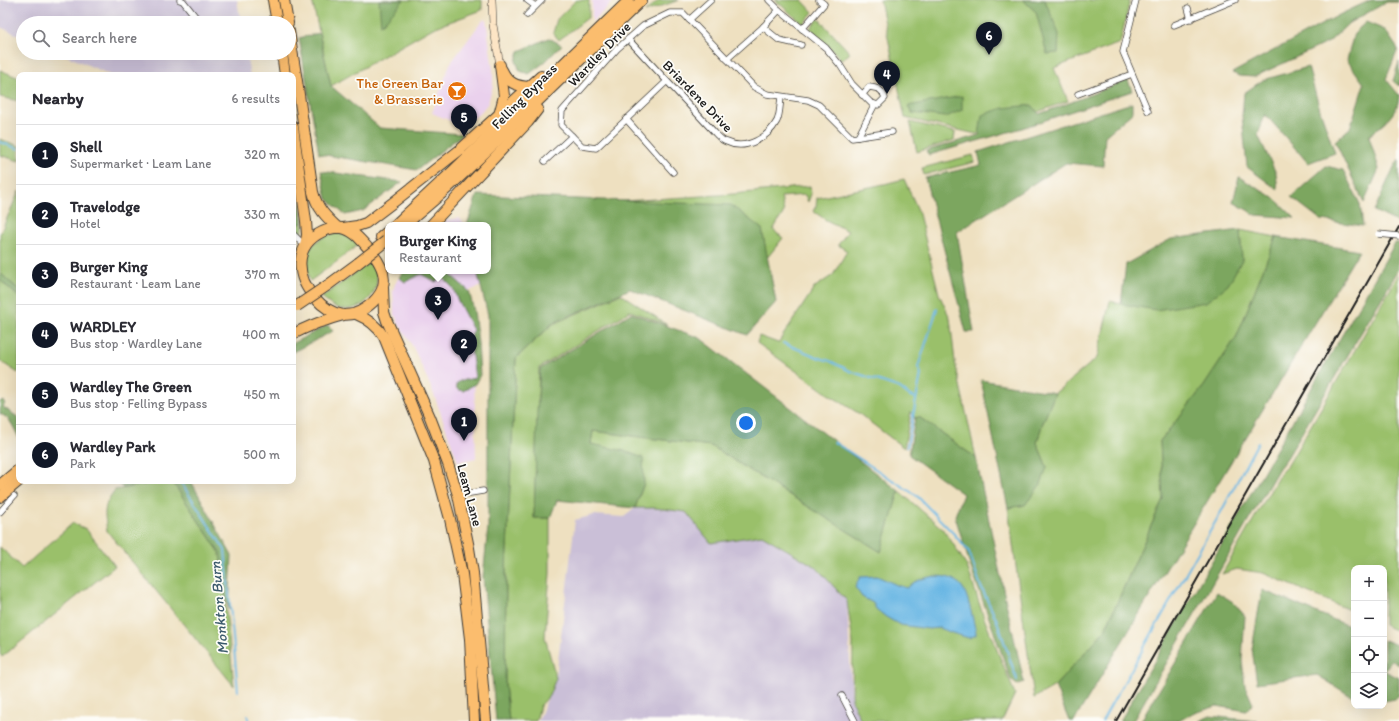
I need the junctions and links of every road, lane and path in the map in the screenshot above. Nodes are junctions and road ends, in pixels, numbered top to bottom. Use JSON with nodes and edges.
{"nodes":[{"id":1,"x":180,"y":0,"type":"edge"},
{"id":2,"x":273,"y":0,"type":"edge"},
{"id":3,"x":284,"y":0,"type":"edge"},
{"id":4,"x":492,"y":0,"type":"edge"},
{"id":5,"x":527,"y":0,"type":"edge"},
{"id":6,"x":542,"y":0,"type":"edge"},
{"id":7,"x":629,"y":0,"type":"edge"},
{"id":8,"x":642,"y":0,"type":"edge"},
{"id":9,"x":711,"y":0,"type":"edge"},
{"id":10,"x":769,"y":0,"type":"edge"},
{"id":11,"x":819,"y":0,"type":"edge"},
{"id":12,"x":1136,"y":0,"type":"edge"},
{"id":13,"x":1234,"y":0,"type":"edge"},
{"id":14,"x":535,"y":6,"type":"junction"},
{"id":15,"x":1188,"y":8,"type":"dead end"},
{"id":16,"x":779,"y":10,"type":"junction"},
{"id":17,"x":527,"y":15,"type":"dead end"},
{"id":18,"x":195,"y":16,"type":"edge"},
{"id":19,"x":276,"y":16,"type":"edge"},
{"id":20,"x":287,"y":16,"type":"edge"},
{"id":21,"x":1192,"y":19,"type":"junction"},
{"id":22,"x":689,"y":20,"type":"junction"},
{"id":23,"x":1174,"y":25,"type":"dead end"},
{"id":24,"x":763,"y":27,"type":"junction"},
{"id":25,"x":802,"y":29,"type":"junction"},
{"id":26,"x":628,"y":39,"type":"junction"},
{"id":27,"x":585,"y":42,"type":"junction"},
{"id":28,"x":801,"y":45,"type":"dead end"},
{"id":29,"x":727,"y":59,"type":"junction"},
{"id":30,"x":283,"y":60,"type":"edge"},
{"id":31,"x":293,"y":60,"type":"edge"},
{"id":32,"x":500,"y":65,"type":"junction"},
{"id":33,"x":285,"y":72,"type":"edge"},
{"id":34,"x":295,"y":72,"type":"edge"},
{"id":35,"x":565,"y":74,"type":"junction"},
{"id":36,"x":1132,"y":74,"type":"junction"},
{"id":37,"x":296,"y":78,"type":"edge"},
{"id":38,"x":666,"y":82,"type":"junction"},
{"id":39,"x":529,"y":87,"type":"junction"},
{"id":40,"x":1078,"y":94,"type":"dead end"},
{"id":41,"x":862,"y":95,"type":"junction"},
{"id":42,"x":781,"y":97,"type":"junction"},
{"id":43,"x":871,"y":103,"type":"junction"},
{"id":44,"x":1148,"y":111,"type":"dead end"},
{"id":45,"x":499,"y":115,"type":"junction"},
{"id":46,"x":626,"y":119,"type":"junction"},
{"id":47,"x":892,"y":132,"type":"dead end"},
{"id":48,"x":572,"y":136,"type":"junction"},
{"id":49,"x":858,"y":138,"type":"junction"},
{"id":50,"x":296,"y":145,"type":"edge"},
{"id":51,"x":545,"y":161,"type":"dead end"},
{"id":52,"x":673,"y":172,"type":"dead end"},
{"id":53,"x":416,"y":212,"type":"junction"},
{"id":54,"x":400,"y":222,"type":"edge"},
{"id":55,"x":408,"y":222,"type":"edge"},
{"id":56,"x":434,"y":222,"type":"edge"},
{"id":57,"x":341,"y":228,"type":"junction"},
{"id":58,"x":1378,"y":234,"type":"dead end"},
{"id":59,"x":1399,"y":236,"type":"edge"},
{"id":60,"x":296,"y":237,"type":"edge"},
{"id":61,"x":385,"y":238,"type":"edge"},
{"id":62,"x":305,"y":246,"type":"junction"},
{"id":63,"x":301,"y":257,"type":"junction"},
{"id":64,"x":296,"y":266,"type":"edge"},
{"id":65,"x":389,"y":274,"type":"edge"},
{"id":66,"x":383,"y":286,"type":"junction"},
{"id":67,"x":296,"y":303,"type":"edge"},
{"id":68,"x":356,"y":314,"type":"junction"},
{"id":69,"x":343,"y":315,"type":"junction"},
{"id":70,"x":296,"y":333,"type":"edge"},
{"id":71,"x":16,"y":471,"type":"edge"},
{"id":72,"x":0,"y":484,"type":"edge"},
{"id":73,"x":17,"y":486,"type":"edge"},
{"id":74,"x":483,"y":491,"type":"dead end"},
{"id":75,"x":458,"y":495,"type":"junction"},
{"id":76,"x":0,"y":497,"type":"edge"},
{"id":77,"x":0,"y":512,"type":"edge"},
{"id":78,"x":842,"y":696,"type":"dead end"},
{"id":79,"x":474,"y":721,"type":"edge"},
{"id":80,"x":486,"y":721,"type":"edge"},
{"id":81,"x":855,"y":721,"type":"edge"}],
"edges":[{"from":1,"to":18,"type":"street"},
{"from":2,"to":19,"type":"highway"},
{"from":3,"to":20,"type":"highway"},
{"from":4,"to":32,"type":"main road"},
{"from":5,"to":14,"type":"street"},
{"from":6,"to":14,"type":"street"},
{"from":7,"to":27,"type":"highway","name":"Felling Bypass"},
{"from":8,"to":35,"type":"highway","name":"Felling Bypass"},
{"from":9,"to":22,"type":"street"},
{"from":10,"to":16,"type":"street"},
{"from":11,"to":25,"type":"street"},
{"from":12,"to":36,"type":"street"},
{"from":13,"to":21,"type":"street"},
{"from":14,"to":17,"type":"street"},
{"from":15,"to":21,"type":"street"},
{"from":16,"to":24,"type":"street"},
{"from":16,"to":25,"type":"street"},
{"from":21,"to":23,"type":"street"},
{"from":22,"to":26,"type":"street","name":"Wardley Drive"},
{"from":22,"to":29,"type":"street","name":"Wardley Drive"},
{"from":24,"to":28,"type":"street"},
{"from":24,"to":29,"type":"street"},
{"from":25,"to":41,"type":"street"},
{"from":26,"to":38,"type":"street","name":"Briardene Drive"},
{"from":26,"to":48,"type":"street","name":"Wardley Drive"},
{"from":27,"to":39,"type":"highway"},
{"from":27,"to":53,"type":"highway","name":"Felling Bypass"},
{"from":29,"to":42,"type":"street","name":"Wardley Drive"},
{"from":30,"to":33,"type":"highway"},
{"from":31,"to":34,"type":"highway"},
{"from":32,"to":39,"type":"highway"},
{"from":32,"to":45,"type":"highway"},
{"from":35,"to":53,"type":"highway","name":"Felling Bypass"},
{"from":35,"to":56,"type":"highway"},
{"from":36,"to":40,"type":"street"},
{"from":36,"to":44,"type":"street"},
{"from":37,"to":57,"type":"highway"},
{"from":38,"to":42,"type":"street","name":"Briardene Drive"},
{"from":38,"to":46,"type":"street","name":"Wardley Drive"},
{"from":39,"to":45,"type":"highway"},
{"from":41,"to":43,"type":"street"},
{"from":41,"to":43,"type":"street"},
{"from":42,"to":49,"type":"street","name":"Wardley Drive"},
{"from":43,"to":49,"type":"street"},
{"from":45,"to":57,"type":"highway"},
{"from":46,"to":48,"type":"street","name":"Wardley Drive"},
{"from":46,"to":52,"type":"street"},
{"from":47,"to":49,"type":"street"},
{"from":48,"to":51,"type":"street"},
{"from":50,"to":62,"type":"highway"},
{"from":53,"to":54,"type":"highway","name":"Felling Bypass"},
{"from":53,"to":55,"type":"highway","name":"Felling Bypass"},
{"from":57,"to":62,"type":"highway"},
{"from":57,"to":66,"type":"highway"},
{"from":58,"to":59,"type":"street","bridge":true},
{"from":60,"to":62,"type":"street"},
{"from":61,"to":67,"type":"highway","bridge":true},
{"from":62,"to":63,"type":"highway"},
{"from":63,"to":64,"type":"highway"},
{"from":63,"to":69,"type":"highway"},
{"from":65,"to":66,"type":"highway"},
{"from":66,"to":68,"type":"highway"},
{"from":66,"to":75,"type":"highway","name":"Leam Lane"},
{"from":68,"to":69,"type":"highway"},
{"from":68,"to":79,"type":"highway","name":"Leam Lane"},
{"from":69,"to":70,"type":"highway"},
{"from":71,"to":72,"type":"highway"},
{"from":73,"to":76,"type":"highway"},
{"from":73,"to":77,"type":"street"},
{"from":74,"to":75,"type":"street"},
{"from":75,"to":80,"type":"highway","name":"Leam Lane"},
{"from":78,"to":81,"type":"street"}]}
